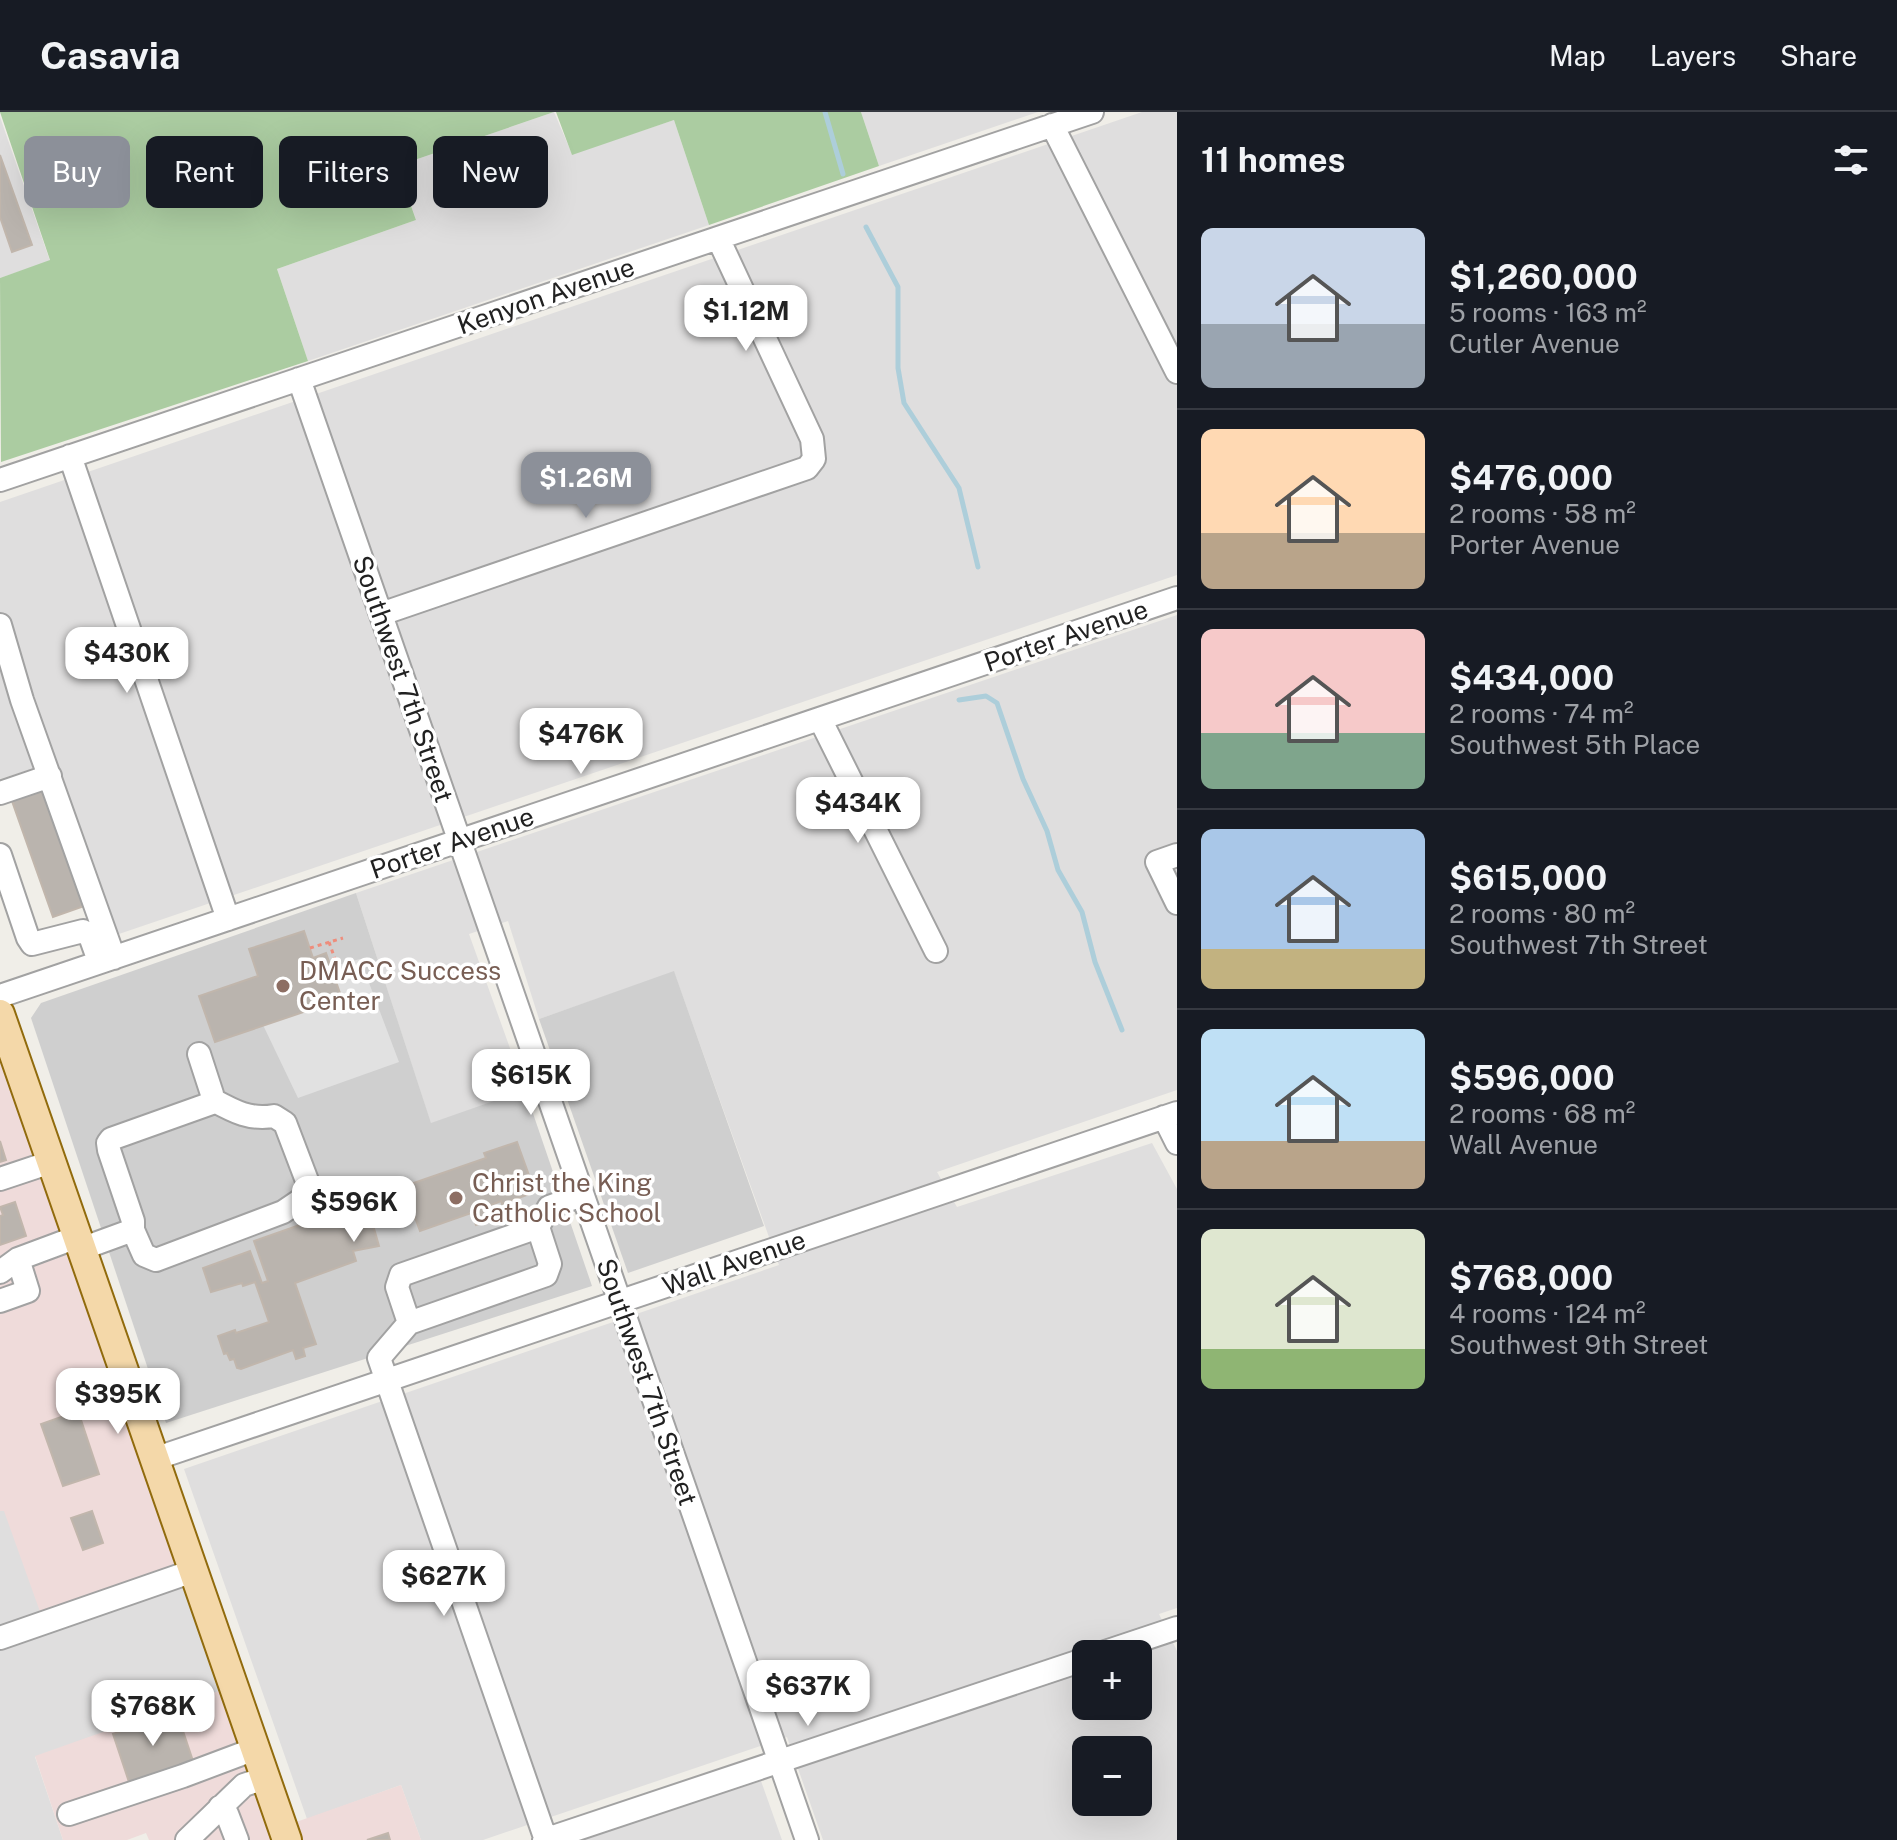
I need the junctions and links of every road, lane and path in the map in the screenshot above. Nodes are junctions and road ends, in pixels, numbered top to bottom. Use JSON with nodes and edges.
{"nodes":[{"id":1,"x":1092,"y":112,"type":"edge"},
{"id":2,"x":1052,"y":125,"type":"junction"},
{"id":3,"x":718,"y":238,"type":"junction"},
{"id":4,"x":1177,"y":372,"type":"edge"},
{"id":5,"x":299,"y":379,"type":"junction"},
{"id":6,"x":70,"y":456,"type":"junction"},
{"id":7,"x":0,"y":480,"type":"edge"},
{"id":8,"x":1177,"y":598,"type":"edge"},
{"id":9,"x":381,"y":614,"type":"junction"},
{"id":10,"x":0,"y":625,"type":"edge"},
{"id":11,"x":820,"y":719,"type":"junction"},
{"id":12,"x":50,"y":776,"type":"junction"},
{"id":13,"x":0,"y":793,"type":"edge"},
{"id":14,"x":459,"y":841,"type":"junction"},
{"id":15,"x":0,"y":855,"type":"edge"},
{"id":16,"x":1167,"y":858,"type":"edge"},
{"id":17,"x":1177,"y":903,"type":"edge"},
{"id":18,"x":228,"y":919,"type":"junction"},
{"id":19,"x":343,"y":938,"type":"dead end"},
{"id":20,"x":329,"y":942,"type":"junction"},
{"id":21,"x":310,"y":948,"type":"dead end"},
{"id":22,"x":936,"y":951,"type":"dead end"},
{"id":23,"x":107,"y":960,"type":"junction"},
{"id":24,"x":337,"y":965,"type":"dead end"},
{"id":25,"x":0,"y":996,"type":"edge"},
{"id":26,"x":0,"y":1014,"type":"edge"},
{"id":27,"x":199,"y":1054,"type":"dead end"},
{"id":28,"x":213,"y":1100,"type":"junction"},
{"id":29,"x":1170,"y":1115,"type":"edge"},
{"id":30,"x":1177,"y":1143,"type":"edge"},
{"id":31,"x":51,"y":1162,"type":"junction"},
{"id":32,"x":0,"y":1179,"type":"edge"},
{"id":33,"x":582,"y":1195,"type":"junction"},
{"id":34,"x":538,"y":1227,"type":"junction"},
{"id":35,"x":133,"y":1230,"type":"junction"},
{"id":36,"x":79,"y":1243,"type":"junction"},
{"id":37,"x":9,"y":1266,"type":"edge"},
{"id":38,"x":0,"y":1301,"type":"edge"},
{"id":39,"x":620,"y":1302,"type":"junction"},
{"id":40,"x":409,"y":1323,"type":"junction"},
{"id":41,"x":385,"y":1381,"type":"junction"},
{"id":42,"x":154,"y":1459,"type":"junction"},
{"id":43,"x":193,"y":1571,"type":"junction"},
{"id":44,"x":1177,"y":1628,"type":"edge"},
{"id":45,"x":0,"y":1638,"type":"edge"},
{"id":46,"x":1141,"y":1640,"type":"edge"},
{"id":47,"x":1072,"y":1664,"type":"edge"},
{"id":48,"x":255,"y":1749,"type":"junction"},
{"id":49,"x":780,"y":1762,"type":"junction"},
{"id":50,"x":265,"y":1778,"type":"junction"},
{"id":51,"x":220,"y":1807,"type":"junction"},
{"id":52,"x":69,"y":1814,"type":"dead end"},
{"id":53,"x":187,"y":1840,"type":"edge"},
{"id":54,"x":237,"y":1840,"type":"edge"},
{"id":55,"x":287,"y":1840,"type":"edge"},
{"id":56,"x":545,"y":1840,"type":"edge"},
{"id":57,"x":807,"y":1840,"type":"edge"}],
"edges":[{"from":1,"to":2,"type":"street","name":"Kenyon Avenue"},
{"from":2,"to":3,"type":"street","name":"Kenyon Avenue"},
{"from":2,"to":4,"type":"street"},
{"from":3,"to":5,"type":"street","name":"Kenyon Avenue"},
{"from":3,"to":9,"type":"street"},
{"from":5,"to":6,"type":"street","name":"Kenyon Avenue"},
{"from":5,"to":9,"type":"street","name":"Southwest 7th Street"},
{"from":6,"to":7,"type":"street","name":"Kenyon Avenue"},
{"from":6,"to":18,"type":"street"},
{"from":8,"to":11,"type":"street","name":"Porter Avenue"},
{"from":9,"to":14,"type":"street","name":"Southwest 7th Street"},
{"from":10,"to":12,"type":"street"},
{"from":11,"to":14,"type":"street","name":"Porter Avenue"},
{"from":11,"to":22,"type":"street"},
{"from":12,"to":13,"type":"street"},
{"from":12,"to":23,"type":"street"},
{"from":14,"to":18,"type":"street","name":"Porter Avenue"},
{"from":14,"to":33,"type":"street","name":"Southwest 7th Street"},
{"from":15,"to":23,"type":"street"},
{"from":16,"to":17,"type":"street"},
{"from":18,"to":23,"type":"street","name":"Porter Avenue"},
{"from":19,"to":20,"type":"path"},
{"from":20,"to":21,"type":"path"},
{"from":20,"to":24,"type":"path"},
{"from":23,"to":25,"type":"street","name":"Porter Avenue"},
{"from":26,"to":31,"type":"main road"},
{"from":27,"to":28,"type":"street"},
{"from":28,"to":35,"type":"street"},
{"from":28,"to":35,"type":"street"},
{"from":29,"to":30,"type":"street"},
{"from":29,"to":39,"type":"street","name":"Wall Avenue"},
{"from":31,"to":32,"type":"street"},
{"from":31,"to":36,"type":"main road"},
{"from":33,"to":34,"type":"street"},
{"from":33,"to":39,"type":"street","name":"Southwest 7th Street"},
{"from":34,"to":40,"type":"street"},
{"from":34,"to":40,"type":"street"},
{"from":35,"to":36,"type":"street"},
{"from":36,"to":37,"type":"street"},
{"from":36,"to":42,"type":"main road"},
{"from":37,"to":38,"type":"street"},
{"from":39,"to":41,"type":"street","name":"Wall Avenue"},
{"from":39,"to":49,"type":"street","name":"Southwest 7th Street"},
{"from":40,"to":41,"type":"street"},
{"from":41,"to":42,"type":"street","name":"Wall Avenue"},
{"from":41,"to":56,"type":"street"},
{"from":42,"to":43,"type":"main road"},
{"from":43,"to":45,"type":"street"},
{"from":43,"to":48,"type":"main road"},
{"from":44,"to":46,"type":"street"},
{"from":47,"to":49,"type":"street"},
{"from":48,"to":50,"type":"main road"},
{"from":48,"to":52,"type":"street"},
{"from":49,"to":56,"type":"street"},
{"from":49,"to":57,"type":"street","name":"Southwest 7th Street"},
{"from":50,"to":51,"type":"street"},
{"from":50,"to":55,"type":"main road"},
{"from":51,"to":53,"type":"street"},
{"from":51,"to":54,"type":"street"}]}
